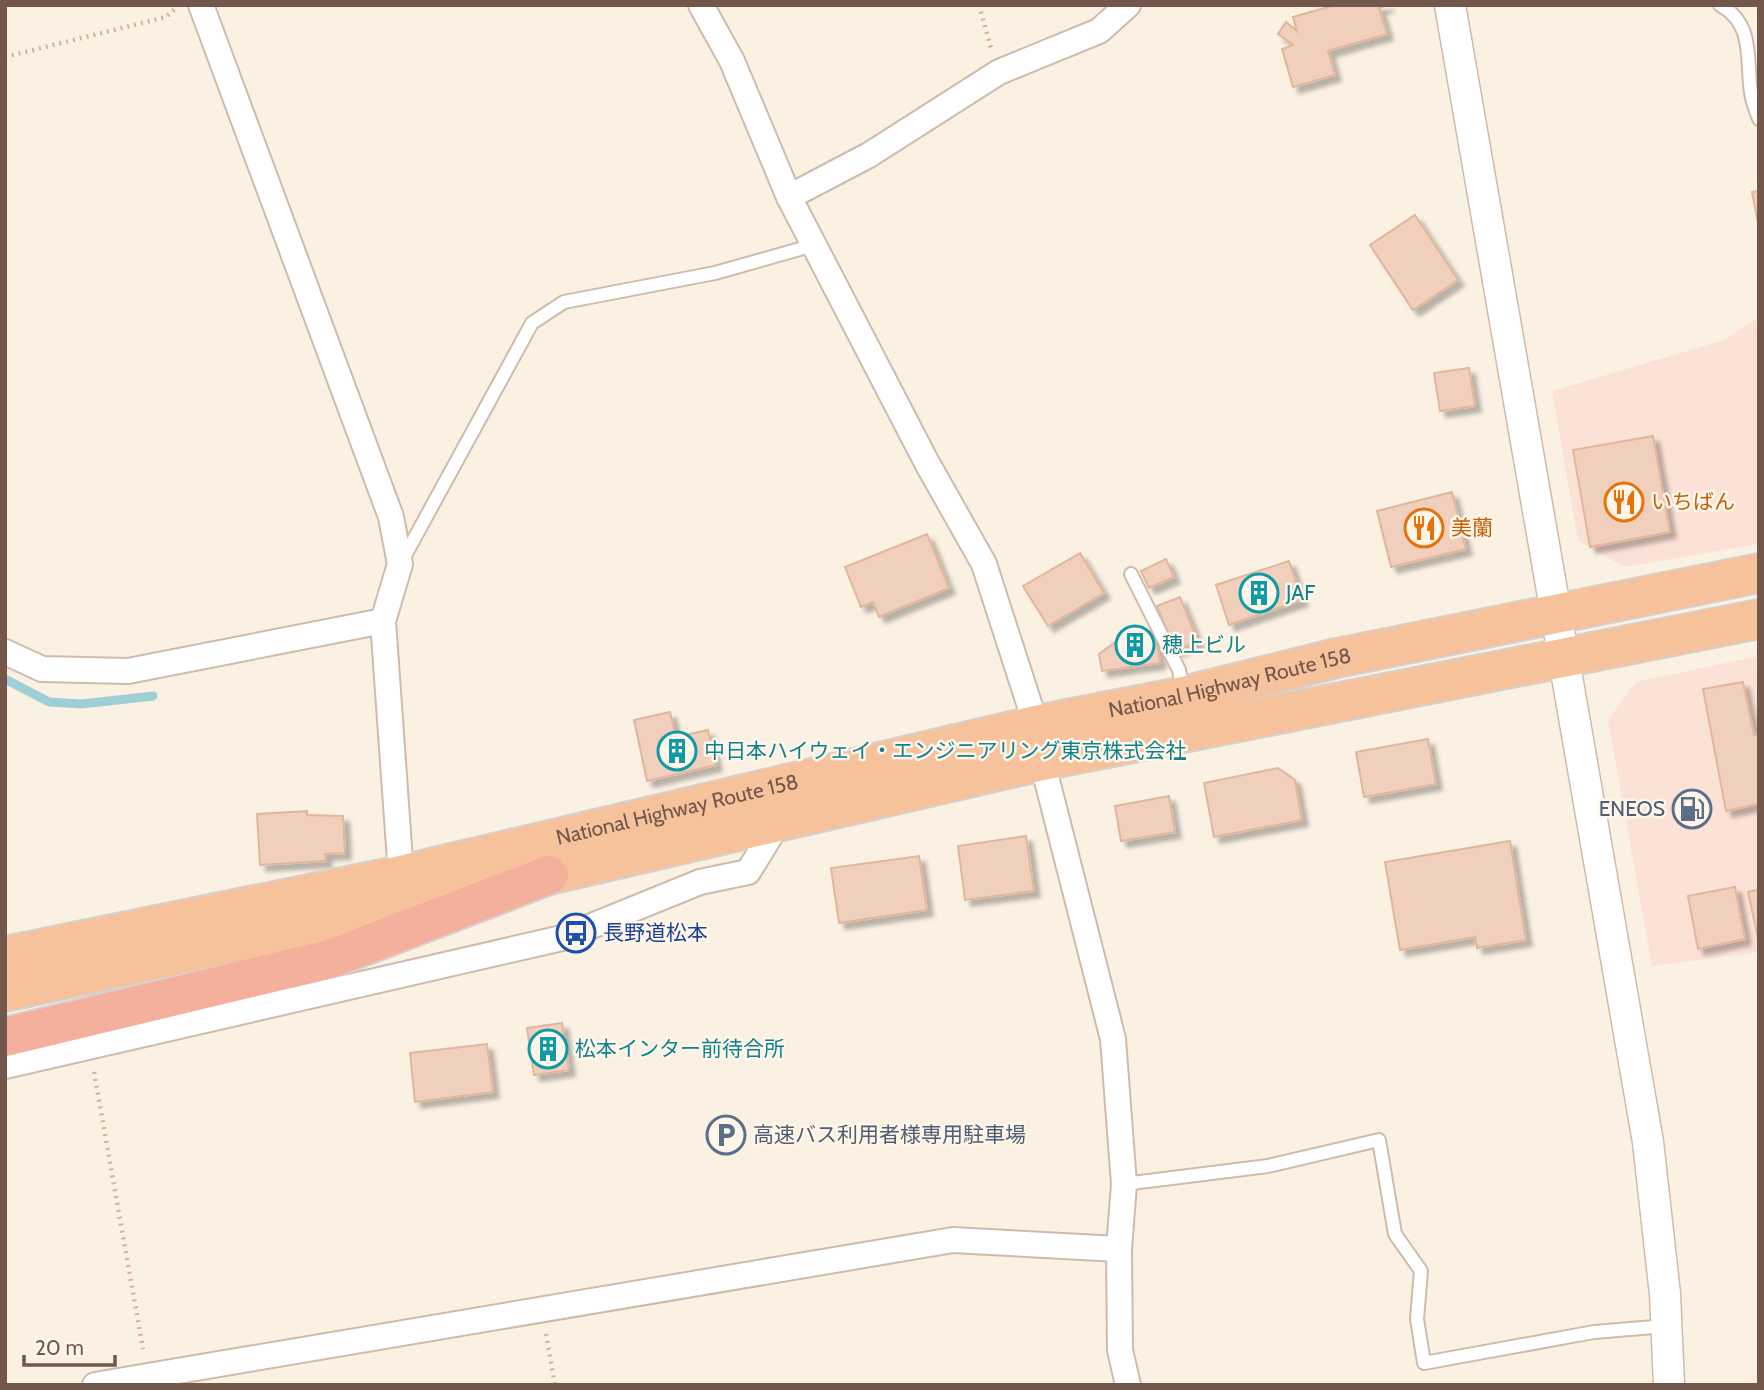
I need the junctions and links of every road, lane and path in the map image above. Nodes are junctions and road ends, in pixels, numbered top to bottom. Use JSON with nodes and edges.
{"nodes":[{"id":1,"x":180,"y":5,"type":"edge"},
{"id":2,"x":201,"y":5,"type":"edge"},
{"id":3,"x":701,"y":5,"type":"edge"},
{"id":4,"x":979,"y":5,"type":"edge"},
{"id":5,"x":1128,"y":5,"type":"edge"},
{"id":6,"x":1450,"y":5,"type":"edge"},
{"id":7,"x":1720,"y":5,"type":"edge"},
{"id":8,"x":5,"y":57,"type":"edge"},
{"id":9,"x":999,"y":72,"type":"junction"},
{"id":10,"x":1759,"y":119,"type":"edge"},
{"id":11,"x":789,"y":197,"type":"junction"},
{"id":12,"x":814,"y":245,"type":"junction"},
{"id":13,"x":400,"y":564,"type":"junction"},
{"id":14,"x":1759,"y":573,"type":"edge"},
{"id":15,"x":1131,"y":574,"type":"dead end"},
{"id":16,"x":1554,"y":611,"type":"junction"},
{"id":17,"x":1759,"y":620,"type":"edge"},
{"id":18,"x":383,"y":621,"type":"junction"},
{"id":19,"x":5,"y":652,"type":"edge"},
{"id":20,"x":1563,"y":657,"type":"junction"},
{"id":21,"x":1184,"y":696,"type":"junction"},
{"id":22,"x":1039,"y":743,"type":"junction"},
{"id":23,"x":779,"y":822,"type":"junction"},
{"id":24,"x":401,"y":875,"type":"junction"},
{"id":25,"x":549,"y":875,"type":"junction"},
{"id":26,"x":5,"y":957,"type":"edge"},
{"id":27,"x":5,"y":992,"type":"edge"},
{"id":28,"x":5,"y":1037,"type":"edge"},
{"id":29,"x":91,"y":1048,"type":"junction"},
{"id":30,"x":5,"y":1066,"type":"edge"},
{"id":31,"x":1124,"y":1184,"type":"junction"},
{"id":32,"x":1119,"y":1249,"type":"junction"},
{"id":33,"x":542,"y":1307,"type":"junction"},
{"id":34,"x":1666,"y":1326,"type":"junction"},
{"id":35,"x":148,"y":1375,"type":"junction"},
{"id":36,"x":94,"y":1385,"type":"edge"},
{"id":37,"x":555,"y":1385,"type":"edge"},
{"id":38,"x":1128,"y":1385,"type":"edge"},
{"id":39,"x":1669,"y":1385,"type":"edge"}],
"edges":[{"from":1,"to":8,"type":"path"},
{"from":2,"to":13,"type":"street"},
{"from":3,"to":11,"type":"street"},
{"from":4,"to":9,"type":"path"},
{"from":5,"to":9,"type":"street"},
{"from":6,"to":16,"type":"street"},
{"from":7,"to":10,"type":"lane"},
{"from":9,"to":11,"type":"street"},
{"from":11,"to":12,"type":"street"},
{"from":12,"to":13,"type":"lane"},
{"from":12,"to":22,"type":"street"},
{"from":13,"to":18,"type":"street"},
{"from":14,"to":16,"type":"highway","name":"National Highway Route 158"},
{"from":15,"to":21,"type":"lane"},
{"from":16,"to":20,"type":"street"},
{"from":16,"to":21,"type":"highway","name":"National Highway Route 158"},
{"from":17,"to":20,"type":"highway","name":"National Highway Route 158"},
{"from":18,"to":19,"type":"street"},
{"from":18,"to":24,"type":"street"},
{"from":20,"to":22,"type":"highway","name":"National Highway Route 158"},
{"from":20,"to":34,"type":"street"},
{"from":21,"to":22,"type":"highway","name":"National Highway Route 158"},
{"from":22,"to":23,"type":"highway","name":"National Highway Route 158"},
{"from":22,"to":24,"type":"highway","name":"National Highway Route 158"},
{"from":22,"to":31,"type":"street"},
{"from":23,"to":25,"type":"highway","name":"National Highway Route 158"},
{"from":23,"to":29,"type":"street"},
{"from":24,"to":26,"type":"highway","name":"National Highway Route 158"},
{"from":25,"to":27,"type":"highway","name":"National Highway Route 158"},
{"from":25,"to":28,"type":"highway"},
{"from":29,"to":30,"type":"street"},
{"from":29,"to":35,"type":"path"},
{"from":31,"to":32,"type":"street"},
{"from":31,"to":34,"type":"lane"},
{"from":32,"to":33,"type":"street"},
{"from":32,"to":38,"type":"street"},
{"from":33,"to":35,"type":"street"},
{"from":33,"to":37,"type":"path"},
{"from":34,"to":39,"type":"street"},
{"from":35,"to":36,"type":"street"}]}
